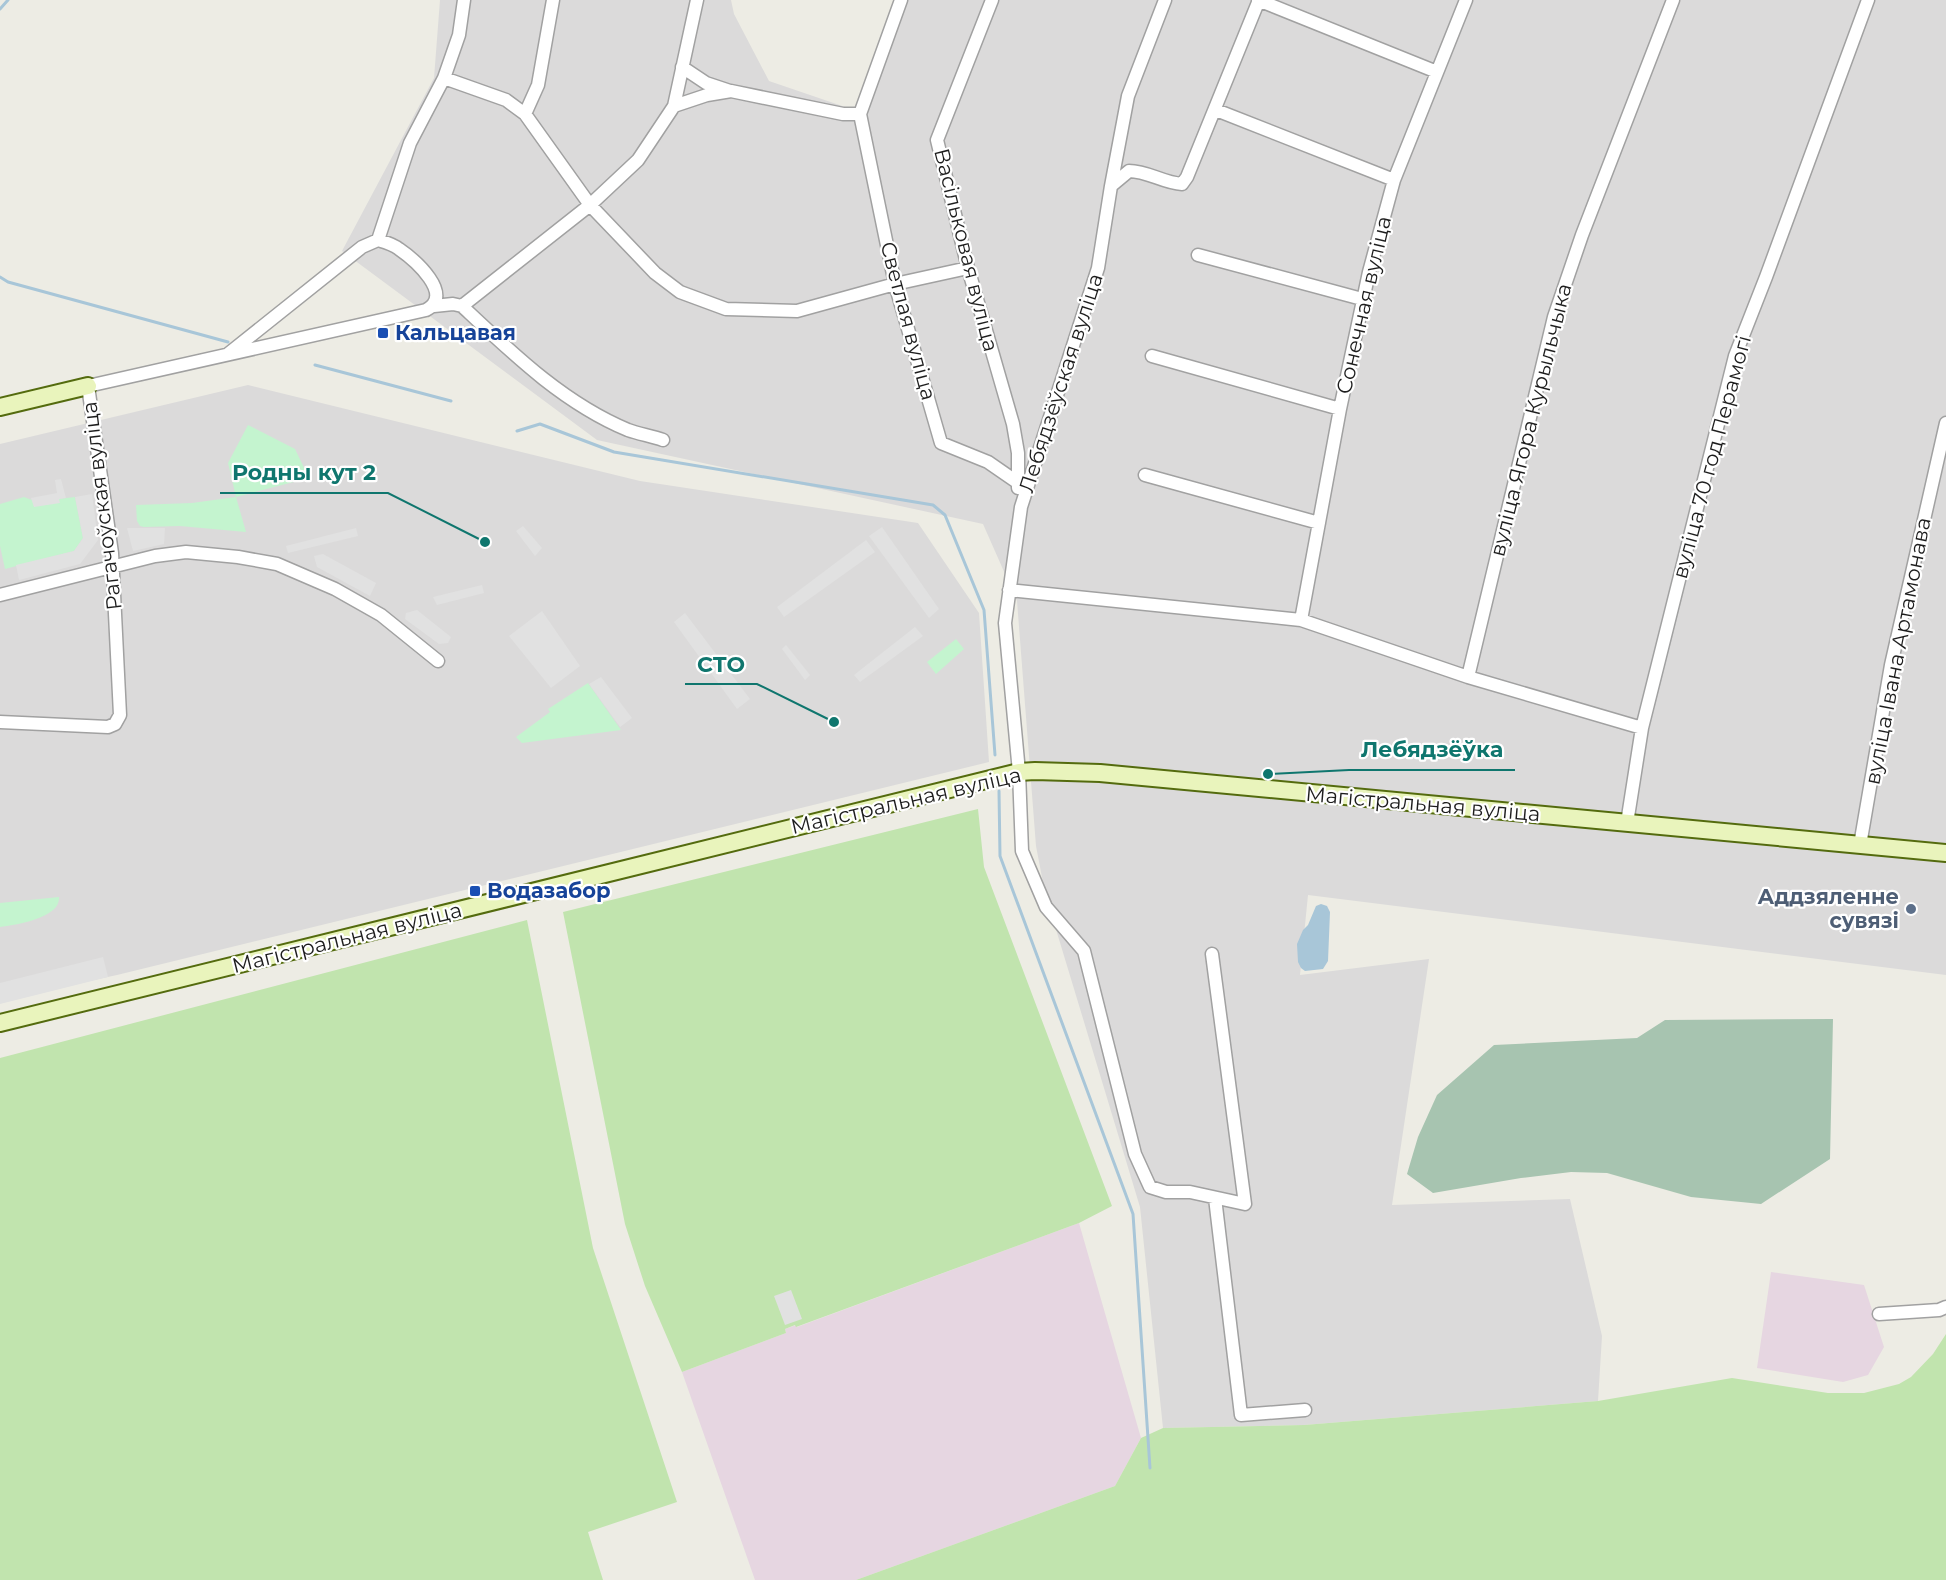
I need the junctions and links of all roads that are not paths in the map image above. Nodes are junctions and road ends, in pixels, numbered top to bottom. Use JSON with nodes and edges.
{"nodes":[{"id":1,"x":464,"y":0,"type":"edge"},
{"id":2,"x":553,"y":0,"type":"edge"},
{"id":3,"x":697,"y":0,"type":"edge"},
{"id":4,"x":901,"y":0,"type":"edge"},
{"id":5,"x":992,"y":0,"type":"edge"},
{"id":6,"x":1165,"y":0,"type":"edge"},
{"id":7,"x":1259,"y":0,"type":"edge"},
{"id":8,"x":1466,"y":0,"type":"edge"},
{"id":9,"x":1673,"y":0,"type":"edge"},
{"id":10,"x":1868,"y":0,"type":"edge"},
{"id":11,"x":682,"y":67,"type":"junction"},
{"id":12,"x":1437,"y":72,"type":"junction"},
{"id":13,"x":444,"y":78,"type":"junction"},
{"id":14,"x":731,"y":91,"type":"junction"},
{"id":15,"x":674,"y":106,"type":"junction"},
{"id":16,"x":1216,"y":110,"type":"junction"},
{"id":17,"x":525,"y":114,"type":"junction"},
{"id":18,"x":860,"y":114,"type":"junction"},
{"id":19,"x":1394,"y":180,"type":"junction"},
{"id":20,"x":1111,"y":186,"type":"junction"},
{"id":21,"x":590,"y":205,"type":"junction"},
{"id":22,"x":378,"y":240,"type":"junction"},
{"id":23,"x":1198,"y":255,"type":"dead end"},
{"id":24,"x":968,"y":268,"type":"junction"},
{"id":25,"x":895,"y":284,"type":"junction"},
{"id":26,"x":1362,"y":299,"type":"junction"},
{"id":27,"x":434,"y":306,"type":"junction"},
{"id":28,"x":462,"y":306,"type":"junction"},
{"id":29,"x":228,"y":354,"type":"junction"},
{"id":30,"x":1152,"y":356,"type":"dead end"},
{"id":31,"x":88,"y":386,"type":"junction"},
{"id":32,"x":0,"y":407,"type":"edge"},
{"id":33,"x":1340,"y":410,"type":"junction"},
{"id":34,"x":1946,"y":423,"type":"edge"},
{"id":35,"x":663,"y":440,"type":"dead end"},
{"id":36,"x":1018,"y":453,"type":"junction"},
{"id":37,"x":1037,"y":457,"type":"junction"},
{"id":38,"x":1145,"y":475,"type":"dead end"},
{"id":39,"x":1017,"y":482,"type":"junction"},
{"id":40,"x":1021,"y":507,"type":"junction"},
{"id":41,"x":1319,"y":523,"type":"junction"},
{"id":42,"x":113,"y":565,"type":"junction"},
{"id":43,"x":1009,"y":590,"type":"junction"},
{"id":44,"x":0,"y":595,"type":"edge"},
{"id":45,"x":1301,"y":620,"type":"junction"},
{"id":46,"x":438,"y":661,"type":"dead end"},
{"id":47,"x":1468,"y":677,"type":"junction"},
{"id":48,"x":0,"y":722,"type":"edge"},
{"id":49,"x":1642,"y":728,"type":"junction"},
{"id":50,"x":1019,"y":772,"type":"junction"},
{"id":51,"x":1627,"y":823,"type":"junction"},
{"id":52,"x":1860,"y":845,"type":"junction"},
{"id":53,"x":1946,"y":853,"type":"edge"},
{"id":54,"x":1212,"y":954,"type":"dead end"},
{"id":55,"x":0,"y":1023,"type":"edge"},
{"id":56,"x":1215,"y":1198,"type":"junction"},
{"id":57,"x":1946,"y":1307,"type":"edge"},
{"id":58,"x":1879,"y":1314,"type":"dead end"},
{"id":59,"x":1305,"y":1410,"type":"dead end"}],
"edges":[{"from":1,"to":13,"type":"street"},
{"from":2,"to":17,"type":"street"},
{"from":3,"to":11,"type":"street"},
{"from":4,"to":18,"type":"street"},
{"from":5,"to":24,"type":"street","name":"Васільковая вуліца"},
{"from":6,"to":20,"type":"street","name":"Лебядзёўская вуліца"},
{"from":7,"to":12,"type":"street"},
{"from":7,"to":16,"type":"street"},
{"from":8,"to":12,"type":"street","name":"Сонечная вуліца"},
{"from":9,"to":47,"type":"street","name":"вуліца Ягора Курыльчыка"},
{"from":10,"to":49,"type":"street","name":"вуліца 70 год Перамогі"},
{"from":11,"to":14,"type":"street"},
{"from":11,"to":15,"type":"street"},
{"from":12,"to":19,"type":"street","name":"Сонечная вуліца"},
{"from":13,"to":17,"type":"street"},
{"from":13,"to":22,"type":"street"},
{"from":14,"to":15,"type":"street"},
{"from":14,"to":18,"type":"street"},
{"from":15,"to":21,"type":"street"},
{"from":16,"to":19,"type":"street"},
{"from":16,"to":20,"type":"street"},
{"from":17,"to":21,"type":"street"},
{"from":18,"to":25,"type":"street","name":"Светлая вуліца"},
{"from":19,"to":26,"type":"street","name":"Сонечная вуліца"},
{"from":20,"to":37,"type":"street","name":"Лебядзёўская вуліца"},
{"from":21,"to":25,"type":"street"},
{"from":21,"to":28,"type":"street"},
{"from":22,"to":27,"type":"street"},
{"from":22,"to":29,"type":"street"},
{"from":23,"to":26,"type":"street"},
{"from":24,"to":25,"type":"street"},
{"from":24,"to":36,"type":"street","name":"Васільковая вуліца"},
{"from":25,"to":39,"type":"street","name":"Светлая вуліца"},
{"from":26,"to":33,"type":"street","name":"Сонечная вуліца"},
{"from":27,"to":28,"type":"street"},
{"from":27,"to":29,"type":"street"},
{"from":28,"to":35,"type":"street"},
{"from":29,"to":31,"type":"street"},
{"from":30,"to":33,"type":"street"},
{"from":31,"to":32,"type":"main road"},
{"from":31,"to":42,"type":"street","name":"Рагачоўская вуліца"},
{"from":33,"to":41,"type":"street","name":"Сонечная вуліца"},
{"from":34,"to":52,"type":"street","name":"вуліца Івана Артамонава"},
{"from":36,"to":37,"type":"street"},
{"from":36,"to":39,"type":"street","name":"Васільковая вуліца"},
{"from":37,"to":40,"type":"street","name":"Лебядзёўская вуліца"},
{"from":38,"to":41,"type":"street"},
{"from":39,"to":40,"type":"street","name":"Васільковая вуліца"},
{"from":40,"to":43,"type":"street","name":"Лебядзёўская вуліца"},
{"from":41,"to":45,"type":"street","name":"Сонечная вуліца"},
{"from":42,"to":44,"type":"street"},
{"from":42,"to":46,"type":"street"},
{"from":42,"to":48,"type":"street","name":"Рагачоўская вуліца"},
{"from":43,"to":45,"type":"street"},
{"from":43,"to":50,"type":"street","name":"Лебядзёўская вуліца"},
{"from":45,"to":47,"type":"street"},
{"from":47,"to":49,"type":"street"},
{"from":49,"to":51,"type":"street","name":"вуліца 70 год Перамогі"},
{"from":50,"to":51,"type":"main road","name":"Магістральная вуліца"},
{"from":50,"to":55,"type":"main road","name":"Магістральная вуліца"},
{"from":50,"to":56,"type":"street","name":"Лебядзёўская вуліца"},
{"from":51,"to":52,"type":"main road","name":"Магістральная вуліца"},
{"from":52,"to":53,"type":"main road","name":"Магістральная вуліца"},
{"from":54,"to":56,"type":"street"},
{"from":56,"to":59,"type":"street"},
{"from":57,"to":58,"type":"street"}]}
